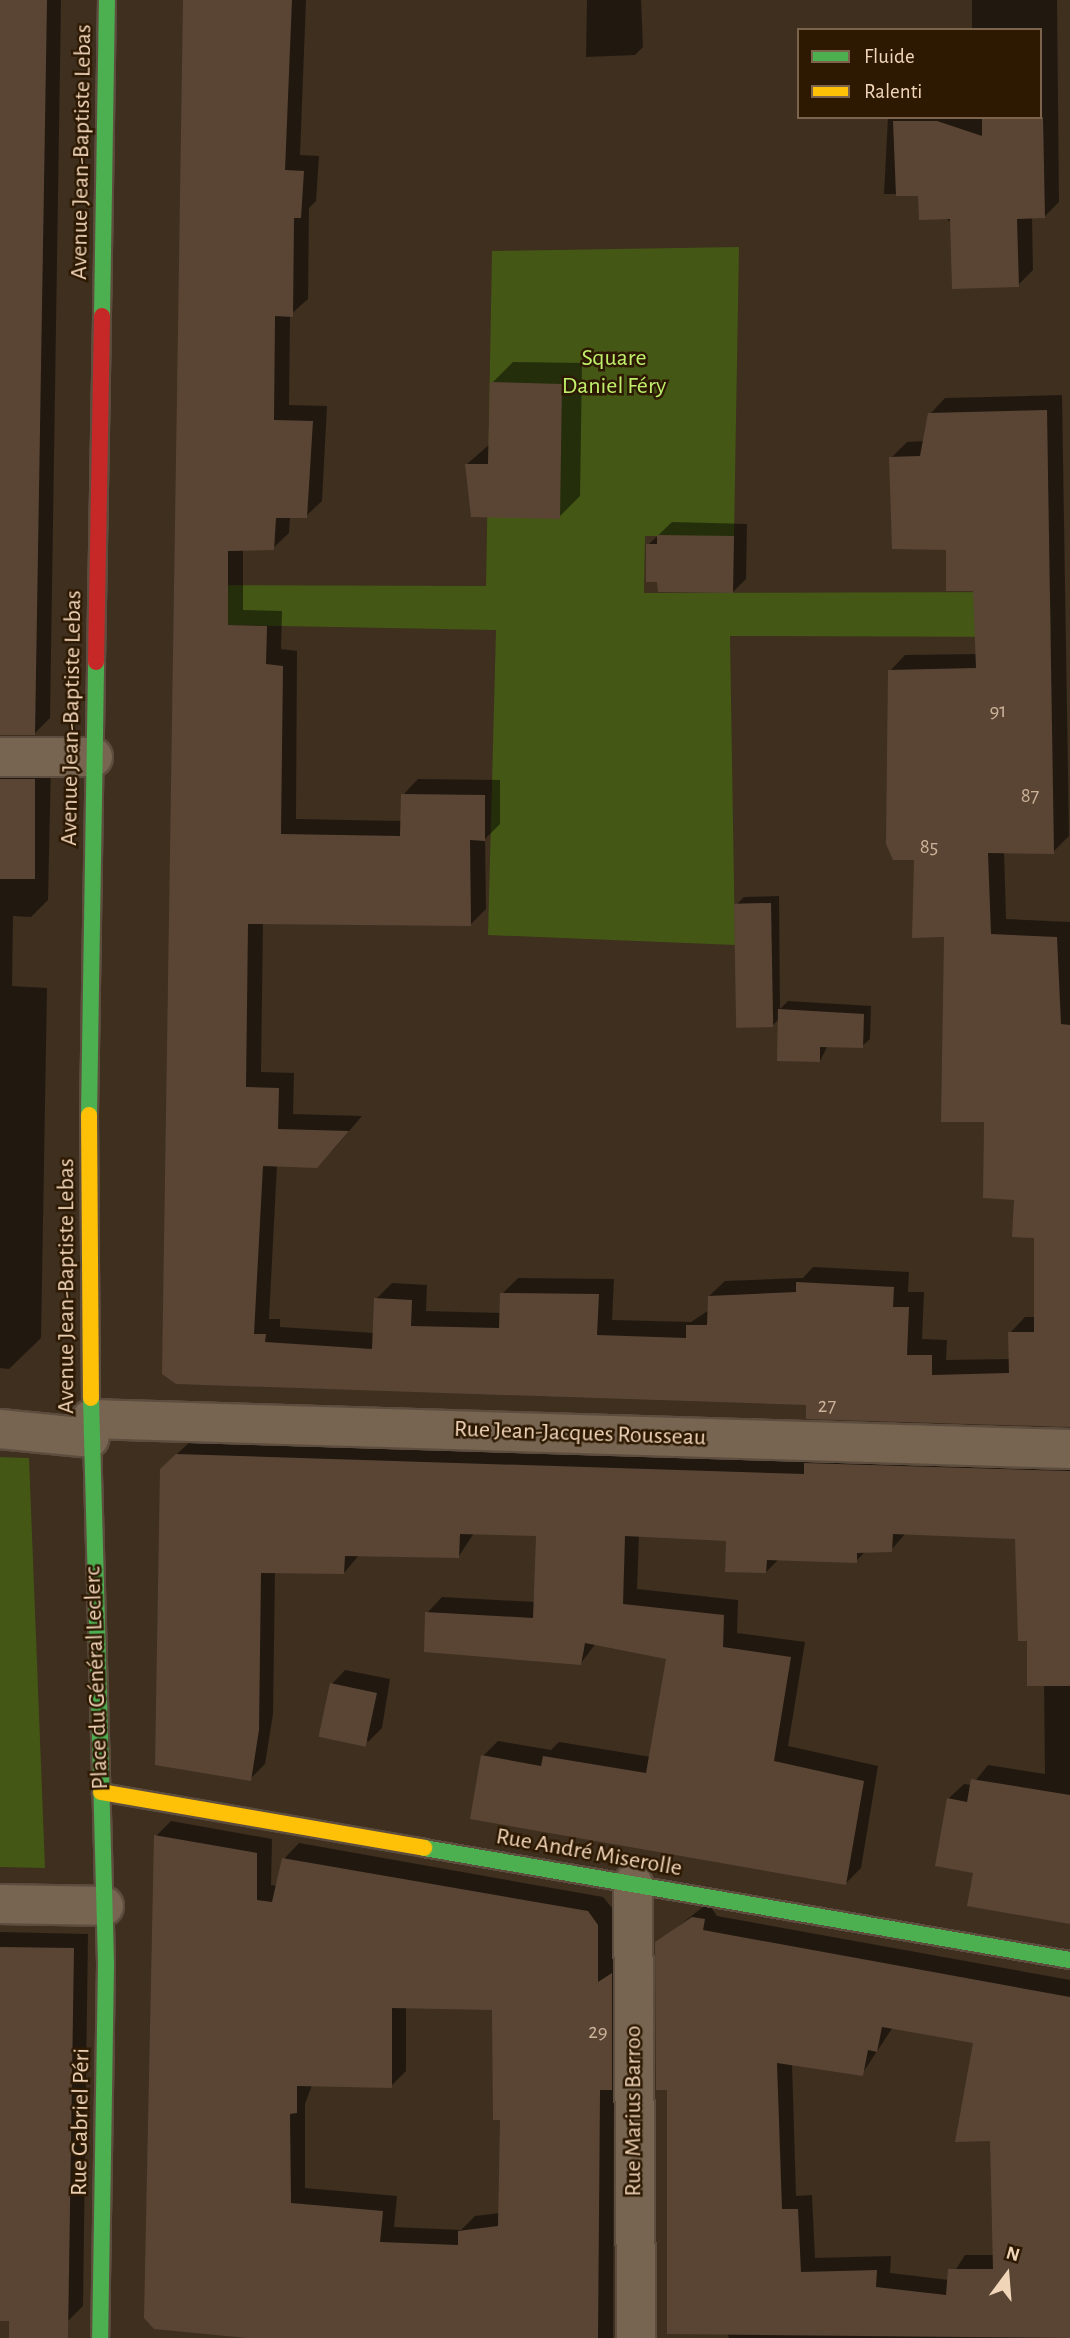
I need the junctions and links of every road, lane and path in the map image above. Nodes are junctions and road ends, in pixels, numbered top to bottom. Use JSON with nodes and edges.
{"nodes":[{"id":1,"x":107,"y":0,"type":"edge"},
{"id":2,"x":0,"y":757,"type":"edge"},
{"id":3,"x":93,"y":757,"type":"junction"},
{"id":4,"x":0,"y":1429,"type":"edge"},
{"id":5,"x":91,"y":1429,"type":"junction"},
{"id":6,"x":1070,"y":1449,"type":"edge"},
{"id":7,"x":101,"y":1792,"type":"junction"},
{"id":8,"x":633,"y":1884,"type":"junction"},
{"id":9,"x":0,"y":1904,"type":"edge"},
{"id":10,"x":104,"y":1906,"type":"junction"},
{"id":11,"x":1070,"y":1960,"type":"edge"},
{"id":12,"x":100,"y":2338,"type":"edge"},
{"id":13,"x":636,"y":2338,"type":"edge"}],
"edges":[{"from":1,"to":3,"type":"street","name":"Avenue Jean-Baptiste Lebas"},
{"from":2,"to":3,"type":"street"},
{"from":3,"to":5,"type":"street","name":"Avenue Jean-Baptiste Lebas"},
{"from":4,"to":5,"type":"street"},
{"from":5,"to":6,"type":"street","name":"Rue Jean-Jacques Rousseau"},
{"from":5,"to":7,"type":"street","name":"Place du Général Leclerc"},
{"from":7,"to":8,"type":"street","name":"Rue André Miserolle"},
{"from":7,"to":10,"type":"street","name":"Place du Général Leclerc"},
{"from":8,"to":11,"type":"street","name":"Rue André Miserolle"},
{"from":8,"to":13,"type":"street","name":"Rue Marius Barroo"},
{"from":9,"to":10,"type":"street"},
{"from":10,"to":12,"type":"street","name":"Rue Gabriel Péri"}]}
